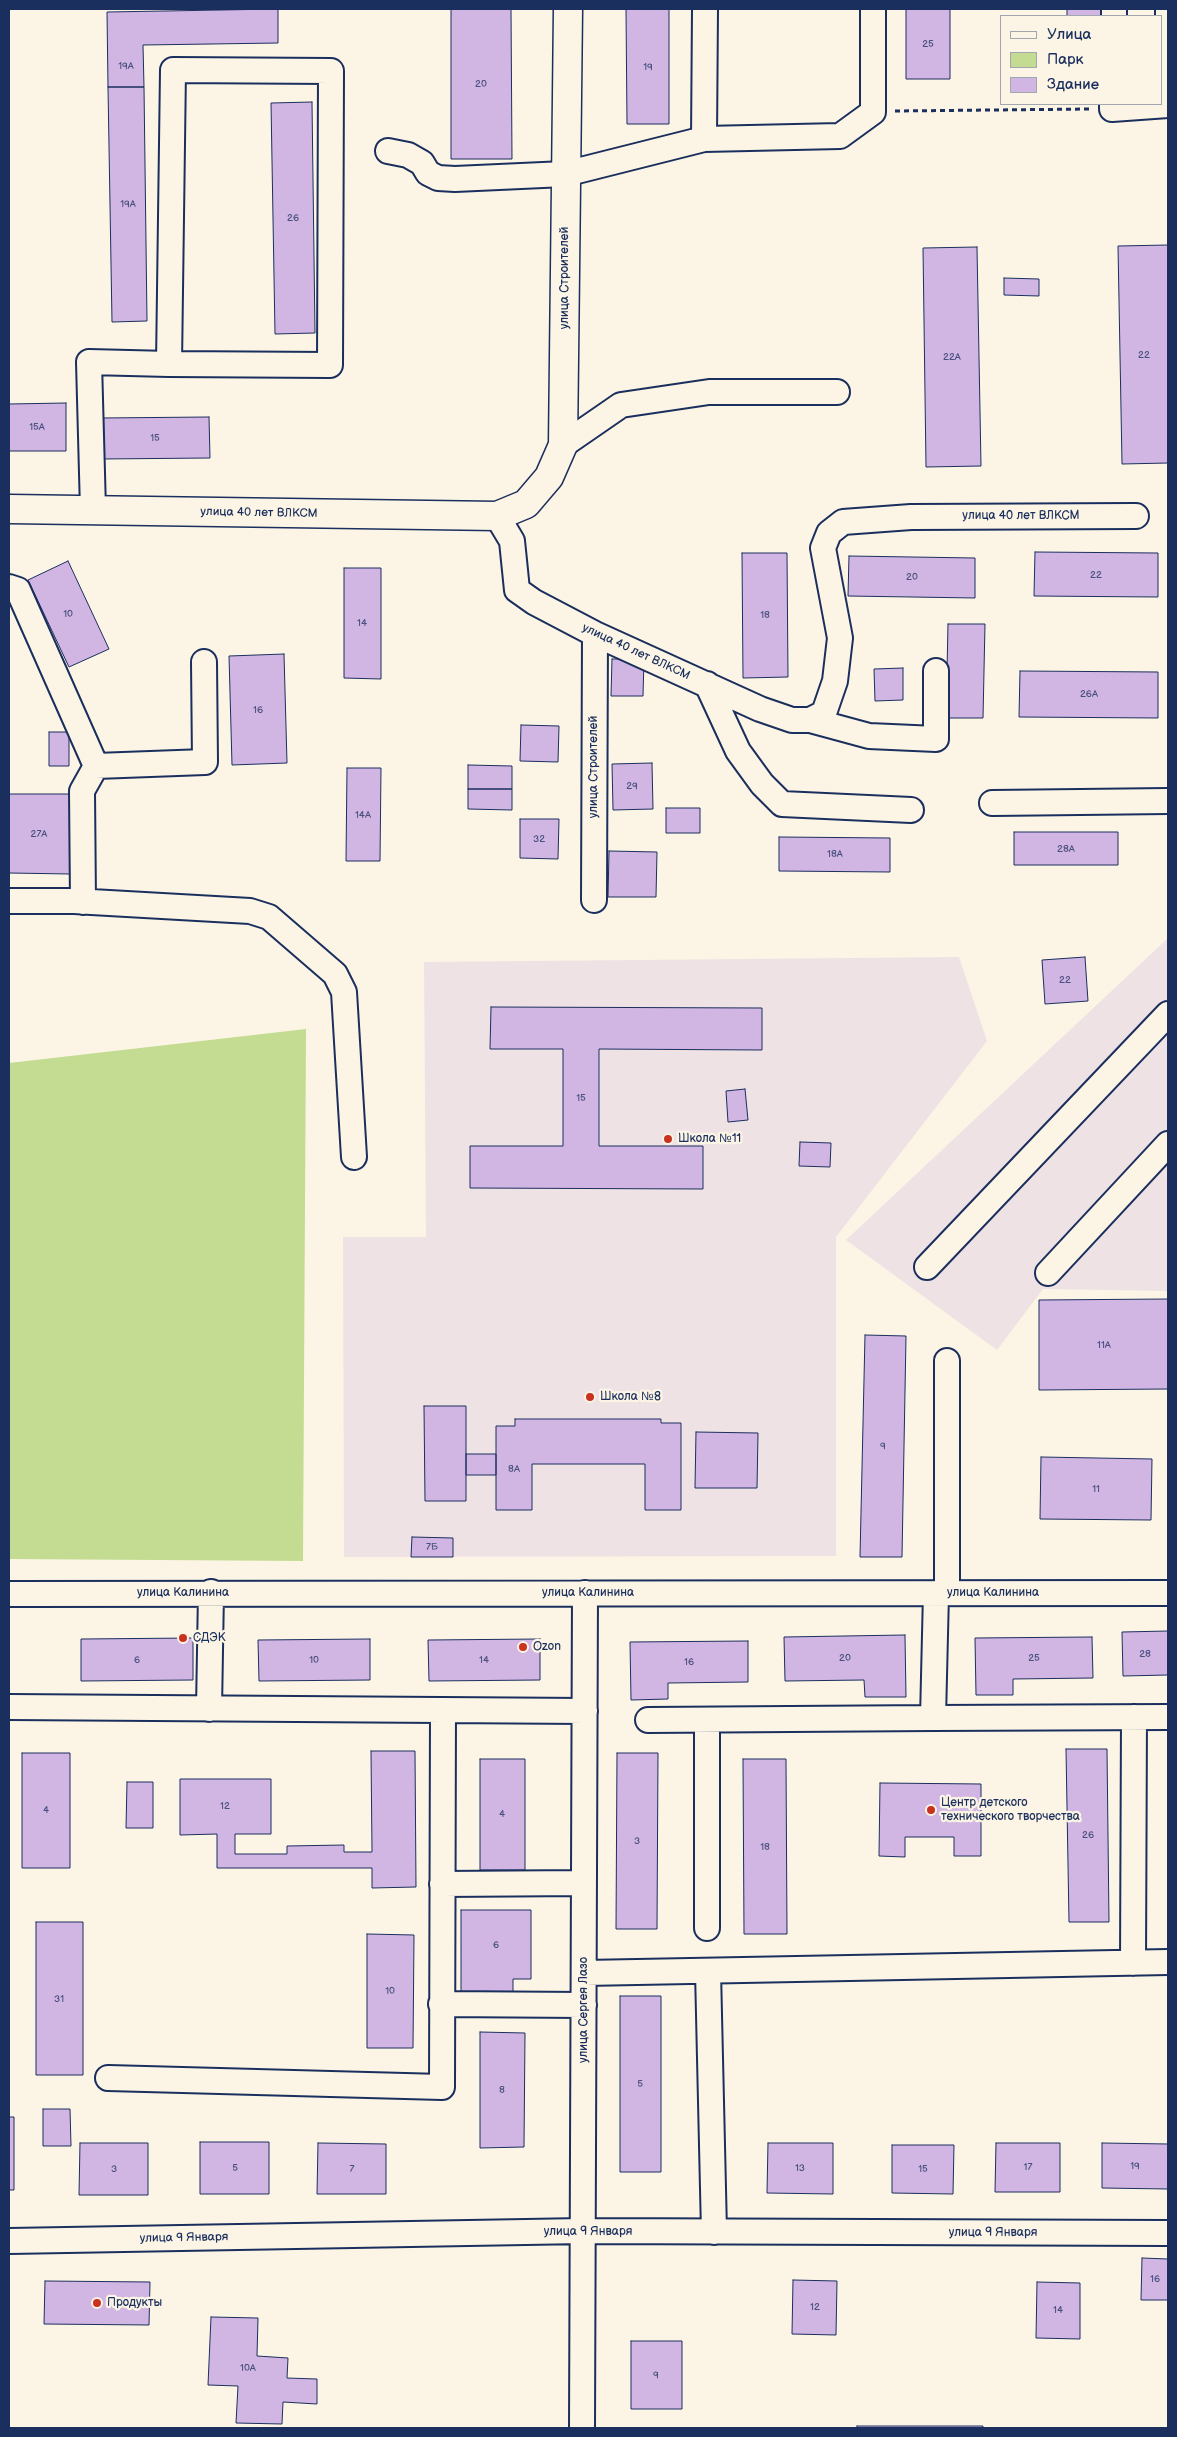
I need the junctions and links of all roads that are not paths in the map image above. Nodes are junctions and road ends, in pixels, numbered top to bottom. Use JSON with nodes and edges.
{"nodes":[{"id":1,"x":568,"y":9,"type":"edge"},
{"id":2,"x":705,"y":9,"type":"edge"},
{"id":3,"x":873,"y":9,"type":"edge"},
{"id":4,"x":1168,"y":9,"type":"edge"},
{"id":5,"x":1112,"y":106,"type":"edge"},
{"id":6,"x":1168,"y":106,"type":"edge"},
{"id":7,"x":704,"y":139,"type":"junction"},
{"id":8,"x":388,"y":151,"type":"dead end"},
{"id":9,"x":565,"y":174,"type":"junction"},
{"id":10,"x":170,"y":364,"type":"junction"},
{"id":11,"x":837,"y":392,"type":"dead end"},
{"id":12,"x":563,"y":445,"type":"junction"},
{"id":13,"x":9,"y":509,"type":"edge"},
{"id":14,"x":93,"y":510,"type":"junction"},
{"id":15,"x":497,"y":516,"type":"junction"},
{"id":16,"x":1136,"y":516,"type":"dead end"},
{"id":17,"x":9,"y":587,"type":"edge"},
{"id":18,"x":595,"y":634,"type":"junction"},
{"id":19,"x":204,"y":662,"type":"dead end"},
{"id":20,"x":936,"y":671,"type":"dead end"},
{"id":21,"x":707,"y":684,"type":"junction"},
{"id":22,"x":810,"y":720,"type":"junction"},
{"id":23,"x":96,"y":766,"type":"junction"},
{"id":24,"x":1168,"y":801,"type":"edge"},
{"id":25,"x":992,"y":803,"type":"dead end"},
{"id":26,"x":911,"y":810,"type":"dead end"},
{"id":27,"x":594,"y":900,"type":"dead end"},
{"id":28,"x":9,"y":901,"type":"edge"},
{"id":29,"x":83,"y":902,"type":"junction"},
{"id":30,"x":1168,"y":1014,"type":"edge"},
{"id":31,"x":1168,"y":1144,"type":"edge"},
{"id":32,"x":354,"y":1157,"type":"dead end"},
{"id":33,"x":927,"y":1267,"type":"dead end"},
{"id":34,"x":1048,"y":1273,"type":"dead end"},
{"id":35,"x":947,"y":1361,"type":"dead end"},
{"id":36,"x":211,"y":1592,"type":"junction"},
{"id":37,"x":585,"y":1592,"type":"junction"},
{"id":38,"x":941,"y":1593,"type":"junction"},
{"id":39,"x":1168,"y":1593,"type":"edge"},
{"id":40,"x":9,"y":1594,"type":"edge"},
{"id":41,"x":9,"y":1707,"type":"edge"},
{"id":42,"x":209,"y":1709,"type":"junction"},
{"id":43,"x":444,"y":1710,"type":"junction"},
{"id":44,"x":584,"y":1711,"type":"junction"},
{"id":45,"x":1134,"y":1717,"type":"junction"},
{"id":46,"x":1168,"y":1717,"type":"edge"},
{"id":47,"x":933,"y":1718,"type":"junction"},
{"id":48,"x":648,"y":1720,"type":"dead end"},
{"id":49,"x":707,"y":1720,"type":"junction"},
{"id":50,"x":584,"y":1883,"type":"junction"},
{"id":51,"x":442,"y":1884,"type":"junction"},
{"id":52,"x":707,"y":1928,"type":"dead end"},
{"id":53,"x":1168,"y":1962,"type":"edge"},
{"id":54,"x":1133,"y":1963,"type":"junction"},
{"id":55,"x":708,"y":1971,"type":"junction"},
{"id":56,"x":584,"y":1973,"type":"junction"},
{"id":57,"x":441,"y":2004,"type":"junction"},
{"id":58,"x":584,"y":2005,"type":"junction"},
{"id":59,"x":108,"y":2078,"type":"dead end"},
{"id":60,"x":583,"y":2231,"type":"junction"},
{"id":61,"x":714,"y":2232,"type":"junction"},
{"id":62,"x":1168,"y":2233,"type":"edge"},
{"id":63,"x":9,"y":2241,"type":"edge"},
{"id":64,"x":582,"y":2428,"type":"edge"}],
"edges":[{"from":1,"to":9,"type":"main road","name":"улица Строителей"},
{"from":2,"to":7,"type":"street"},
{"from":3,"to":7,"type":"street"},
{"from":4,"to":6,"type":"street"},
{"from":5,"to":6,"type":"street"},
{"from":7,"to":9,"type":"street"},
{"from":8,"to":9,"type":"street"},
{"from":9,"to":12,"type":"main road","name":"улица Строителей"},
{"from":10,"to":10,"type":"street"},
{"from":10,"to":14,"type":"street"},
{"from":11,"to":12,"type":"street"},
{"from":12,"to":15,"type":"main road","name":"улица Строителей"},
{"from":13,"to":14,"type":"main road","name":"улица 40 лет ВЛКСМ"},
{"from":14,"to":15,"type":"main road","name":"улица 40 лет ВЛКСМ"},
{"from":15,"to":18,"type":"street","name":"улица 40 лет ВЛКСМ"},
{"from":16,"to":22,"type":"street","name":"улица 40 лет ВЛКСМ"},
{"from":17,"to":23,"type":"street"},
{"from":18,"to":21,"type":"street","name":"улица 40 лет ВЛКСМ"},
{"from":18,"to":27,"type":"street","name":"улица Строителей"},
{"from":19,"to":23,"type":"street"},
{"from":20,"to":22,"type":"street"},
{"from":21,"to":22,"type":"street","name":"улица 40 лет ВЛКСМ"},
{"from":21,"to":26,"type":"street"},
{"from":23,"to":29,"type":"street"},
{"from":24,"to":25,"type":"street"},
{"from":28,"to":29,"type":"street"},
{"from":29,"to":32,"type":"street"},
{"from":30,"to":33,"type":"street"},
{"from":31,"to":34,"type":"street"},
{"from":35,"to":38,"type":"street"},
{"from":36,"to":37,"type":"street","name":"улица Калинина"},
{"from":36,"to":40,"type":"street","name":"улица Калинина"},
{"from":36,"to":42,"type":"street"},
{"from":37,"to":38,"type":"street","name":"улица Калинина"},
{"from":37,"to":44,"type":"street","name":"улица Сергея Лазо"},
{"from":38,"to":39,"type":"street","name":"улица Калинина"},
{"from":38,"to":47,"type":"street"},
{"from":41,"to":42,"type":"street"},
{"from":42,"to":43,"type":"street"},
{"from":43,"to":44,"type":"street"},
{"from":43,"to":51,"type":"street"},
{"from":44,"to":50,"type":"street","name":"улица Сергея Лазо"},
{"from":45,"to":46,"type":"street"},
{"from":45,"to":47,"type":"street"},
{"from":45,"to":54,"type":"street"},
{"from":47,"to":49,"type":"street"},
{"from":48,"to":49,"type":"street"},
{"from":49,"to":52,"type":"street"},
{"from":50,"to":51,"type":"street"},
{"from":50,"to":56,"type":"street","name":"улица Сергея Лазо"},
{"from":51,"to":57,"type":"street"},
{"from":53,"to":54,"type":"street"},
{"from":54,"to":55,"type":"street"},
{"from":55,"to":56,"type":"street"},
{"from":55,"to":61,"type":"street"},
{"from":56,"to":58,"type":"street","name":"улица Сергея Лазо"},
{"from":57,"to":58,"type":"street"},
{"from":57,"to":59,"type":"street"},
{"from":58,"to":60,"type":"street","name":"улица Сергея Лазо"},
{"from":60,"to":61,"type":"street","name":"улица 9 Января"},
{"from":60,"to":63,"type":"street","name":"улица 9 Января"},
{"from":60,"to":64,"type":"street","name":"улица Сергея Лазо"},
{"from":61,"to":62,"type":"street","name":"улица 9 Января"}]}
